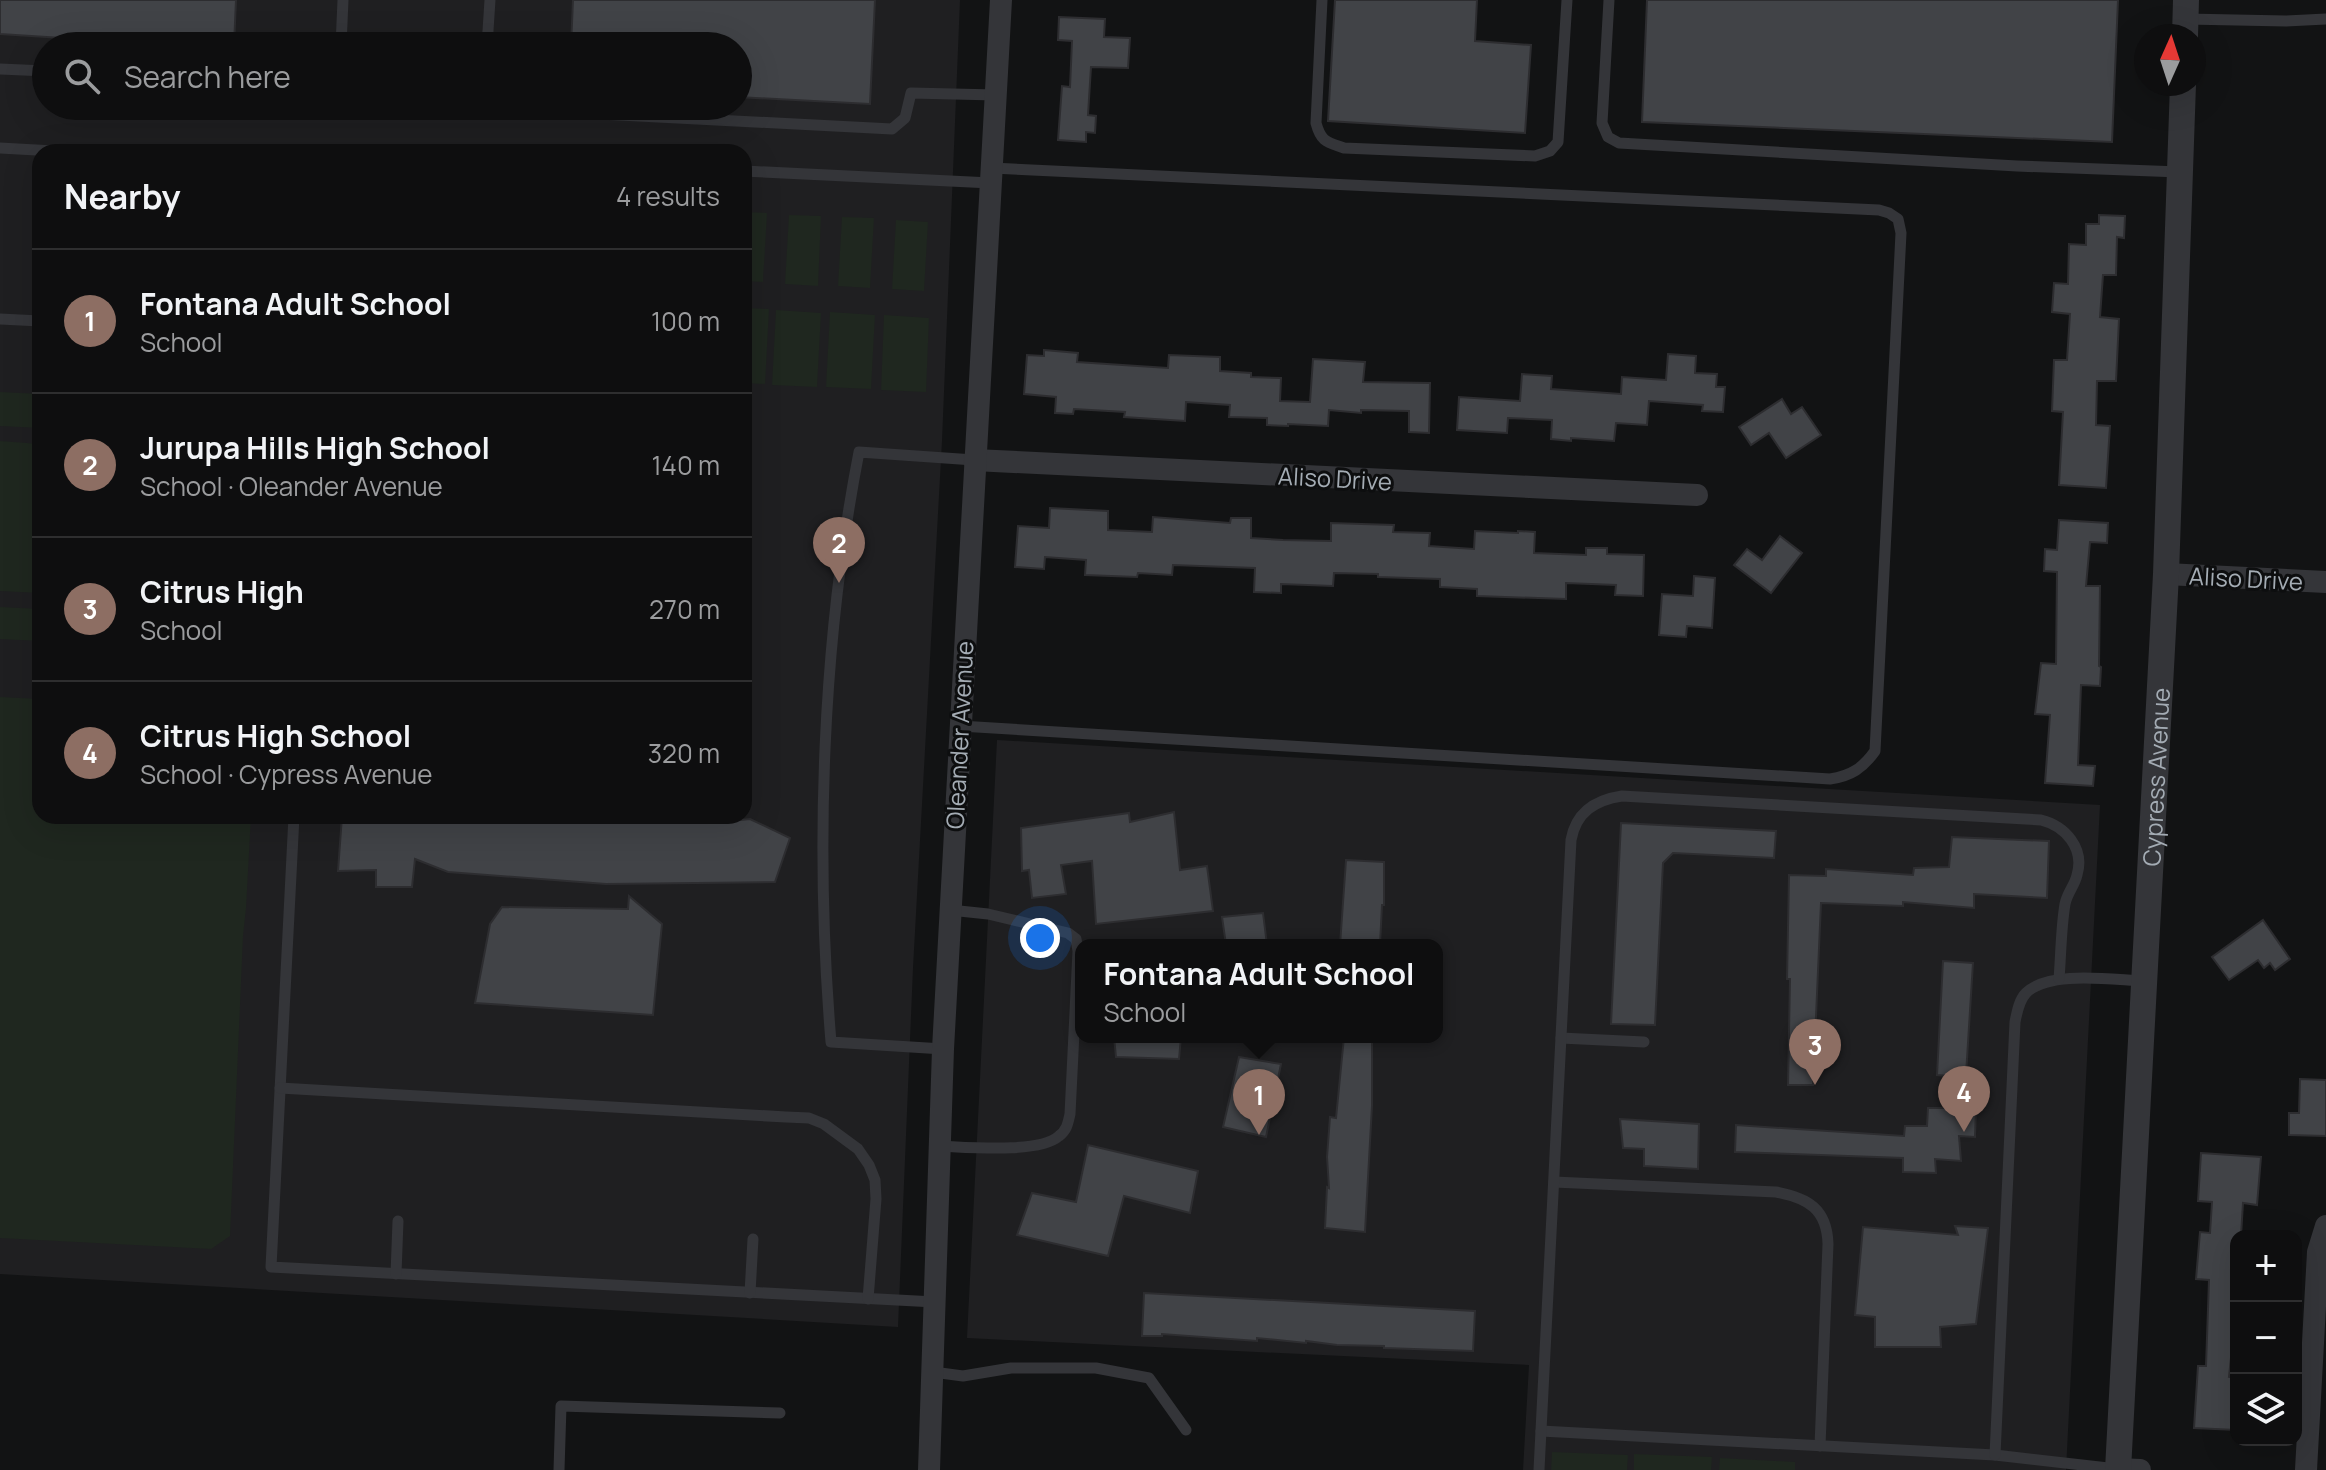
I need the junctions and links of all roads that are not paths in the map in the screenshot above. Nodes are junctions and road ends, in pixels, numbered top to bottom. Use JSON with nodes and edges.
{"nodes":[{"id":1,"x":343,"y":0,"type":"edge"},
{"id":2,"x":490,"y":0,"type":"edge"},
{"id":3,"x":1001,"y":0,"type":"edge"},
{"id":4,"x":1322,"y":0,"type":"edge"},
{"id":5,"x":1567,"y":0,"type":"edge"},
{"id":6,"x":1609,"y":0,"type":"edge"},
{"id":7,"x":2186,"y":18,"type":"edge"},
{"id":8,"x":2326,"y":19,"type":"edge"},
{"id":9,"x":342,"y":32,"type":"edge"},
{"id":10,"x":488,"y":32,"type":"edge"},
{"id":11,"x":0,"y":69,"type":"edge"},
{"id":12,"x":32,"y":70,"type":"edge"},
{"id":13,"x":996,"y":95,"type":"junction"},
{"id":14,"x":2183,"y":96,"type":"edge"},
{"id":15,"x":717,"y":120,"type":"edge"},
{"id":16,"x":0,"y":148,"type":"edge"},
{"id":17,"x":32,"y":150,"type":"edge"},
{"id":18,"x":752,"y":171,"type":"edge"},
{"id":19,"x":2180,"y":172,"type":"junction"},
{"id":20,"x":992,"y":175,"type":"junction"},
{"id":21,"x":0,"y":319,"type":"edge"},
{"id":22,"x":32,"y":321,"type":"edge"},
{"id":23,"x":974,"y":460,"type":"junction"},
{"id":24,"x":1697,"y":495,"type":"dead end"},
{"id":25,"x":2166,"y":574,"type":"junction"},
{"id":26,"x":2326,"y":582,"type":"edge"},
{"id":27,"x":960,"y":726,"type":"junction"},
{"id":28,"x":294,"y":824,"type":"edge"},
{"id":29,"x":950,"y":910,"type":"junction"},
{"id":30,"x":1076,"y":939,"type":"edge"},
{"id":31,"x":2059,"y":979,"type":"junction"},
{"id":32,"x":2144,"y":981,"type":"junction"},
{"id":33,"x":1075,"y":1012,"type":"edge"},
{"id":34,"x":1561,"y":1038,"type":"junction"},
{"id":35,"x":1644,"y":1042,"type":"dead end"},
{"id":36,"x":943,"y":1049,"type":"junction"},
{"id":37,"x":280,"y":1088,"type":"junction"},
{"id":38,"x":940,"y":1146,"type":"junction"},
{"id":39,"x":1554,"y":1182,"type":"junction"},
{"id":40,"x":398,"y":1221,"type":"dead end"},
{"id":41,"x":2326,"y":1226,"type":"edge"},
{"id":42,"x":753,"y":1239,"type":"dead end"},
{"id":43,"x":396,"y":1274,"type":"junction"},
{"id":44,"x":750,"y":1293,"type":"junction"},
{"id":45,"x":868,"y":1299,"type":"junction"},
{"id":46,"x":935,"y":1302,"type":"junction"},
{"id":47,"x":933,"y":1372,"type":"junction"},
{"id":48,"x":780,"y":1413,"type":"dead end"},
{"id":49,"x":1186,"y":1430,"type":"dead end"},
{"id":50,"x":1541,"y":1431,"type":"junction"},
{"id":51,"x":1820,"y":1446,"type":"junction"},
{"id":52,"x":1995,"y":1455,"type":"junction"},
{"id":53,"x":559,"y":1470,"type":"edge"},
{"id":54,"x":929,"y":1470,"type":"edge"},
{"id":55,"x":1539,"y":1470,"type":"edge"},
{"id":56,"x":2125,"y":1470,"type":"edge"},
{"id":57,"x":2306,"y":1470,"type":"edge"}],
"edges":[{"from":1,"to":9,"type":"lane"},
{"from":2,"to":10,"type":"lane"},
{"from":3,"to":13,"type":"street","name":"Oleander Avenue"},
{"from":4,"to":5,"type":"lane"},
{"from":6,"to":19,"type":"lane"},
{"from":7,"to":8,"type":"lane"},
{"from":11,"to":12,"type":"lane"},
{"from":13,"to":15,"type":"lane"},
{"from":13,"to":20,"type":"street","name":"Oleander Avenue"},
{"from":14,"to":19,"type":"street","name":"Cypress Avenue"},
{"from":16,"to":17,"type":"lane"},
{"from":18,"to":20,"type":"lane"},
{"from":19,"to":25,"type":"street","name":"Cypress Avenue"},
{"from":20,"to":23,"type":"street","name":"Oleander Avenue"},
{"from":20,"to":27,"type":"lane"},
{"from":21,"to":22,"type":"lane"},
{"from":23,"to":24,"type":"street","name":"Aliso Drive"},
{"from":23,"to":27,"type":"street","name":"Oleander Avenue"},
{"from":23,"to":36,"type":"lane"},
{"from":25,"to":26,"type":"street","name":"Aliso Drive"},
{"from":25,"to":32,"type":"street","name":"Cypress Avenue"},
{"from":27,"to":29,"type":"street","name":"Oleander Avenue"},
{"from":28,"to":37,"type":"lane"},
{"from":29,"to":30,"type":"lane"},
{"from":29,"to":36,"type":"street","name":"Oleander Avenue"},
{"from":31,"to":32,"type":"lane"},
{"from":31,"to":34,"type":"lane"},
{"from":31,"to":52,"type":"lane"},
{"from":32,"to":56,"type":"street","name":"Cypress Avenue"},
{"from":33,"to":38,"type":"lane"},
{"from":34,"to":35,"type":"lane"},
{"from":34,"to":39,"type":"lane"},
{"from":36,"to":38,"type":"street","name":"Oleander Avenue"},
{"from":37,"to":43,"type":"lane"},
{"from":37,"to":45,"type":"lane"},
{"from":38,"to":46,"type":"street","name":"Oleander Avenue"},
{"from":39,"to":50,"type":"lane"},
{"from":39,"to":51,"type":"lane"},
{"from":40,"to":43,"type":"lane"},
{"from":41,"to":57,"type":"street"},
{"from":42,"to":44,"type":"lane"},
{"from":43,"to":44,"type":"lane"},
{"from":44,"to":45,"type":"lane"},
{"from":45,"to":46,"type":"lane"},
{"from":46,"to":47,"type":"street","name":"Oleander Avenue"},
{"from":47,"to":49,"type":"lane"},
{"from":47,"to":54,"type":"street","name":"Oleander Avenue"},
{"from":48,"to":53,"type":"lane"},
{"from":50,"to":51,"type":"lane"},
{"from":50,"to":55,"type":"lane"},
{"from":51,"to":52,"type":"lane"},
{"from":52,"to":56,"type":"lane"}]}
